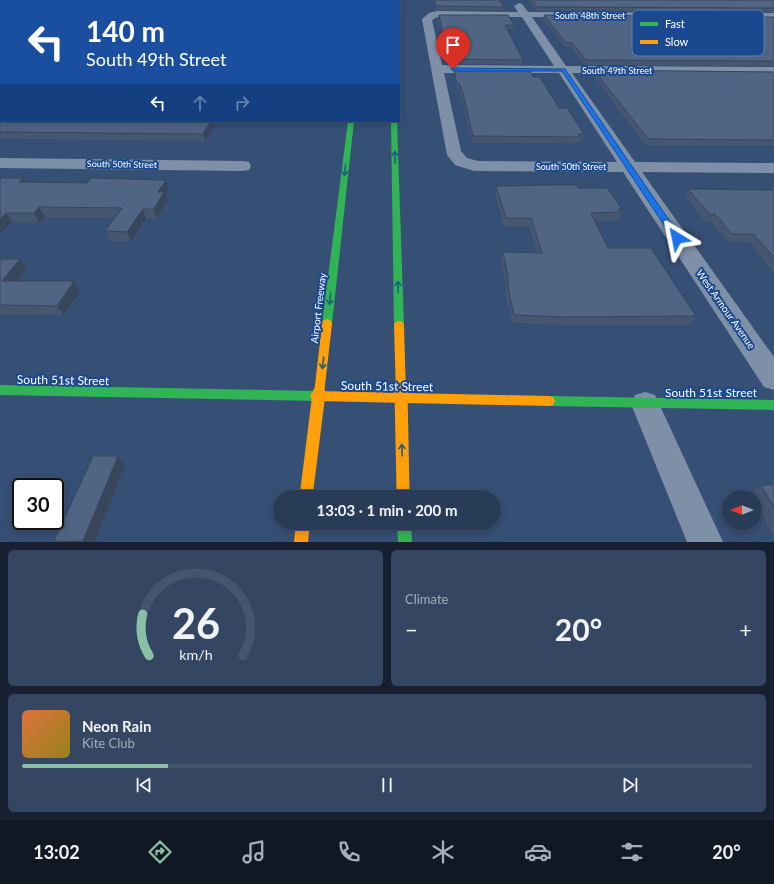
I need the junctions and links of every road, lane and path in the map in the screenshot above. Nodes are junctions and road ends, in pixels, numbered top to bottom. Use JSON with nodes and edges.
{"nodes":[{"id":1,"x":520,"y":7,"type":"edge"},
{"id":2,"x":632,"y":11,"type":"edge"},
{"id":3,"x":764,"y":16,"type":"edge"},
{"id":4,"x":774,"y":16,"type":"edge"},
{"id":5,"x":437,"y":69,"type":"junction"},
{"id":6,"x":563,"y":70,"type":"junction"},
{"id":7,"x":774,"y":71,"type":"edge"},
{"id":8,"x":351,"y":122,"type":"edge"},
{"id":9,"x":394,"y":122,"type":"edge"},
{"id":10,"x":0,"y":163,"type":"edge"},
{"id":11,"x":243,"y":166,"type":"dead end"},
{"id":12,"x":627,"y":166,"type":"junction"},
{"id":13,"x":774,"y":168,"type":"edge"},
{"id":14,"x":774,"y":379,"type":"edge"},
{"id":15,"x":0,"y":390,"type":"edge"},
{"id":16,"x":645,"y":404,"type":"junction"},
{"id":17,"x":774,"y":405,"type":"edge"},
{"id":18,"x":307,"y":490,"type":"edge"},
{"id":19,"x":403,"y":490,"type":"edge"},
{"id":20,"x":302,"y":530,"type":"edge"},
{"id":21,"x":404,"y":530,"type":"edge"},
{"id":22,"x":301,"y":542,"type":"edge"},
{"id":23,"x":405,"y":542,"type":"edge"},
{"id":24,"x":705,"y":542,"type":"edge"}],
"edges":[{"from":1,"to":2,"type":"street","name":"South 48th Street"},
{"from":1,"to":5,"type":"street","name":"South 48th Street"},
{"from":1,"to":6,"type":"street","name":"West Armour Avenue"},
{"from":3,"to":4,"type":"street","name":"South 48th Street"},
{"from":5,"to":6,"type":"street","name":"South 49th Street"},
{"from":5,"to":12,"type":"street","name":"South 50th Street"},
{"from":6,"to":7,"type":"street","name":"South 49th Street"},
{"from":6,"to":12,"type":"street","name":"West Armour Avenue"},
{"from":8,"to":18,"type":"main road","name":"Airport Freeway","one_way":true,"bridge":true},
{"from":19,"to":9,"type":"main road","one_way":true,"bridge":true},
{"from":10,"to":11,"type":"street","name":"South 50th Street"},
{"from":12,"to":13,"type":"street","name":"South 50th Street"},
{"from":12,"to":14,"type":"street","name":"West Armour Avenue"},
{"from":15,"to":16,"type":"main road","name":"South 51st Street"},
{"from":16,"to":17,"type":"main road","name":"South 51st Street"},
{"from":16,"to":24,"type":"street"},
{"from":20,"to":22,"type":"main road"},
{"from":21,"to":23,"type":"main road"}]}
